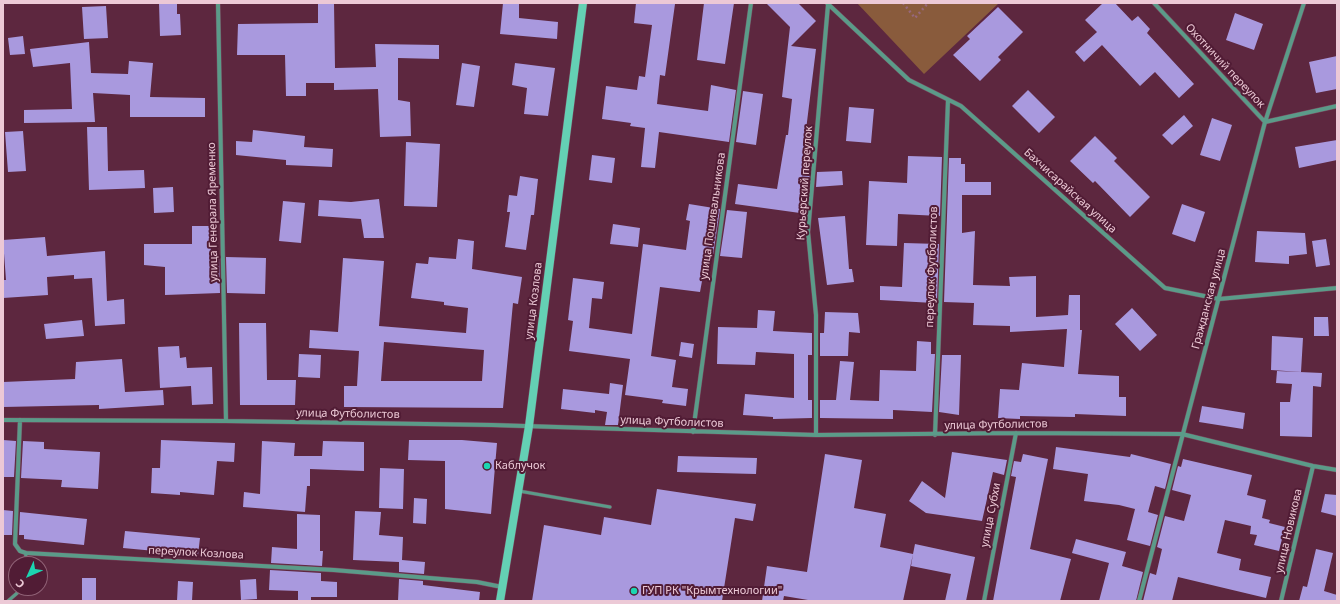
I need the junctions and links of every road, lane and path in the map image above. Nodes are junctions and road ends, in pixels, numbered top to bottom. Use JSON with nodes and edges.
{"nodes":[{"id":1,"x":218,"y":3,"type":"edge"},
{"id":2,"x":583,"y":3,"type":"edge"},
{"id":3,"x":751,"y":3,"type":"edge"},
{"id":4,"x":903,"y":3,"type":"edge"},
{"id":5,"x":928,"y":3,"type":"edge"},
{"id":6,"x":1154,"y":3,"type":"edge"},
{"id":7,"x":1304,"y":3,"type":"edge"},
{"id":8,"x":827,"y":4,"type":"edge"},
{"id":9,"x":948,"y":100,"type":"junction"},
{"id":10,"x":1337,"y":106,"type":"edge"},
{"id":11,"x":1265,"y":122,"type":"junction"},
{"id":12,"x":1337,"y":288,"type":"edge"},
{"id":13,"x":1219,"y":299,"type":"junction"},
{"id":14,"x":3,"y":420,"type":"edge"},
{"id":15,"x":20,"y":420,"type":"junction"},
{"id":16,"x":226,"y":421,"type":"junction"},
{"id":17,"x":530,"y":426,"type":"junction"},
{"id":18,"x":694,"y":432,"type":"junction"},
{"id":19,"x":1016,"y":433,"type":"junction"},
{"id":20,"x":1182,"y":434,"type":"junction"},
{"id":21,"x":935,"y":435,"type":"junction"},
{"id":22,"x":816,"y":436,"type":"junction"},
{"id":23,"x":1314,"y":466,"type":"junction"},
{"id":24,"x":1337,"y":470,"type":"edge"},
{"id":25,"x":519,"y":491,"type":"junction"},
{"id":26,"x":610,"y":507,"type":"dead end"},
{"id":27,"x":26,"y":552,"type":"junction"},
{"id":28,"x":26,"y":556,"type":"edge"},
{"id":29,"x":502,"y":587,"type":"junction"},
{"id":30,"x":500,"y":601,"type":"edge"},
{"id":31,"x":984,"y":601,"type":"edge"},
{"id":32,"x":1139,"y":601,"type":"edge"},
{"id":33,"x":1282,"y":601,"type":"edge"}],
"edges":[{"from":1,"to":16,"type":"street","name":"улица Генерала Яременко"},
{"from":2,"to":17,"type":"main road","name":"улица Козлова"},
{"from":3,"to":18,"type":"street","name":"улица Пошивальникова"},
{"from":4,"to":5,"type":"path"},
{"from":6,"to":11,"type":"street","name":"Охотничий переулок"},
{"from":7,"to":11,"type":"street","name":"Гражданская улица"},
{"from":8,"to":9,"type":"street","name":"Бахчисарайская улица"},
{"from":8,"to":22,"type":"street","name":"Курьерский переулок"},
{"from":9,"to":13,"type":"street","name":"Бахчисарайская улица"},
{"from":9,"to":21,"type":"street","name":"переулок Футболистов"},
{"from":10,"to":11,"type":"street","name":"Охотничий переулок"},
{"from":11,"to":13,"type":"street","name":"Гражданская улица"},
{"from":12,"to":13,"type":"street","name":"Бахчисарайская улица"},
{"from":13,"to":20,"type":"street","name":"Гражданская улица"},
{"from":14,"to":15,"type":"street","name":"улица Футболистов"},
{"from":15,"to":16,"type":"street","name":"улица Футболистов"},
{"from":15,"to":27,"type":"street"},
{"from":16,"to":17,"type":"street","name":"улица Футболистов"},
{"from":17,"to":18,"type":"street","name":"улица Футболистов"},
{"from":17,"to":25,"type":"main road","name":"улица Козлова"},
{"from":18,"to":22,"type":"street","name":"улица Футболистов"},
{"from":19,"to":20,"type":"street","name":"улица Футболистов"},
{"from":19,"to":21,"type":"street","name":"улица Футболистов"},
{"from":19,"to":31,"type":"street","name":"улица Субхи"},
{"from":20,"to":23,"type":"street","name":"улица Футболистов"},
{"from":20,"to":32,"type":"street","name":"Гражданская улица"},
{"from":21,"to":22,"type":"street","name":"улица Футболистов"},
{"from":23,"to":24,"type":"street","name":"улица Футболистов"},
{"from":23,"to":33,"type":"street","name":"улица Новикова"},
{"from":25,"to":26,"type":"lane"},
{"from":25,"to":29,"type":"main road","name":"улица Козлова"},
{"from":27,"to":28,"type":"lane"},
{"from":27,"to":29,"type":"street","name":"переулок Козлова"},
{"from":29,"to":30,"type":"main road","name":"улица Козлова"}]}
